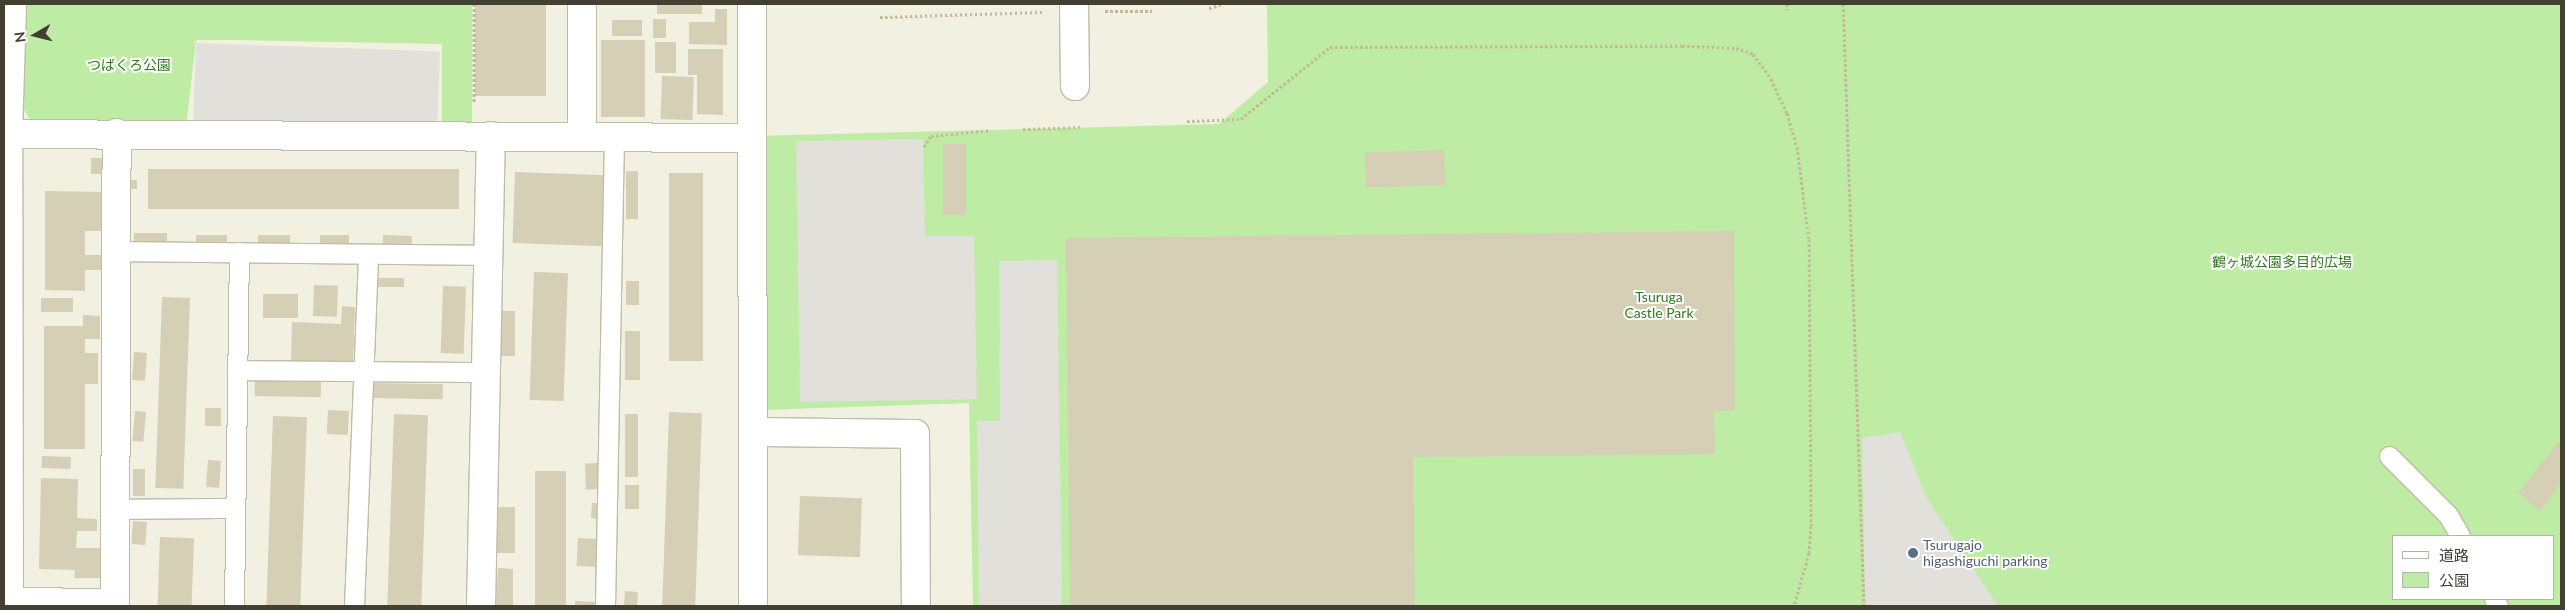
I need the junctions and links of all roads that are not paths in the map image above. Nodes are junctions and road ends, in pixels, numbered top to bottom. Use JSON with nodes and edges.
{"nodes":[{"id":1,"x":12,"y":4,"type":"edge"},
{"id":2,"x":582,"y":4,"type":"edge"},
{"id":3,"x":752,"y":4,"type":"edge"},
{"id":4,"x":1074,"y":9,"type":"edge"},
{"id":5,"x":1075,"y":86,"type":"dead end"},
{"id":6,"x":117,"y":133,"type":"junction"},
{"id":7,"x":6,"y":134,"type":"edge"},
{"id":8,"x":482,"y":136,"type":"junction"},
{"id":9,"x":582,"y":137,"type":"junction"},
{"id":10,"x":614,"y":137,"type":"junction"},
{"id":11,"x":751,"y":138,"type":"junction"},
{"id":12,"x":116,"y":251,"type":"junction"},
{"id":13,"x":238,"y":252,"type":"junction"},
{"id":14,"x":368,"y":254,"type":"junction"},
{"id":15,"x":488,"y":255,"type":"junction"},
{"id":16,"x":237,"y":370,"type":"junction"},
{"id":17,"x":362,"y":371,"type":"junction"},
{"id":18,"x":486,"y":372,"type":"junction"},
{"id":19,"x":755,"y":432,"type":"junction"},
{"id":20,"x":2389,"y":456,"type":"dead end"},
{"id":21,"x":235,"y":508,"type":"junction"},
{"id":22,"x":115,"y":509,"type":"junction"},
{"id":23,"x":2459,"y":535,"type":"edge"},
{"id":24,"x":6,"y":602,"type":"edge"},
{"id":25,"x":115,"y":605,"type":"edge"},
{"id":26,"x":234,"y":606,"type":"edge"},
{"id":27,"x":354,"y":606,"type":"edge"},
{"id":28,"x":481,"y":606,"type":"edge"},
{"id":29,"x":605,"y":606,"type":"edge"},
{"id":30,"x":753,"y":606,"type":"edge"},
{"id":31,"x":916,"y":606,"type":"edge"}],
"edges":[{"from":1,"to":7,"type":"street"},
{"from":2,"to":9,"type":"street"},
{"from":3,"to":11,"type":"street"},
{"from":4,"to":5,"type":"street"},
{"from":6,"to":7,"type":"street"},
{"from":6,"to":8,"type":"street"},
{"from":6,"to":12,"type":"street"},
{"from":7,"to":24,"type":"street"},
{"from":8,"to":9,"type":"street"},
{"from":8,"to":15,"type":"street"},
{"from":9,"to":10,"type":"street"},
{"from":10,"to":11,"type":"street"},
{"from":10,"to":29,"type":"lane"},
{"from":11,"to":19,"type":"street"},
{"from":12,"to":13,"type":"lane"},
{"from":12,"to":22,"type":"street"},
{"from":13,"to":14,"type":"lane"},
{"from":13,"to":16,"type":"lane"},
{"from":14,"to":15,"type":"lane"},
{"from":14,"to":17,"type":"lane"},
{"from":15,"to":18,"type":"street"},
{"from":16,"to":17,"type":"lane"},
{"from":16,"to":21,"type":"lane"},
{"from":17,"to":18,"type":"lane"},
{"from":17,"to":27,"type":"lane"},
{"from":18,"to":28,"type":"street"},
{"from":19,"to":30,"type":"street"},
{"from":19,"to":31,"type":"street"},
{"from":20,"to":23,"type":"lane"},
{"from":21,"to":22,"type":"lane"},
{"from":21,"to":26,"type":"lane"},
{"from":22,"to":25,"type":"street"},
{"from":24,"to":25,"type":"street"}]}
